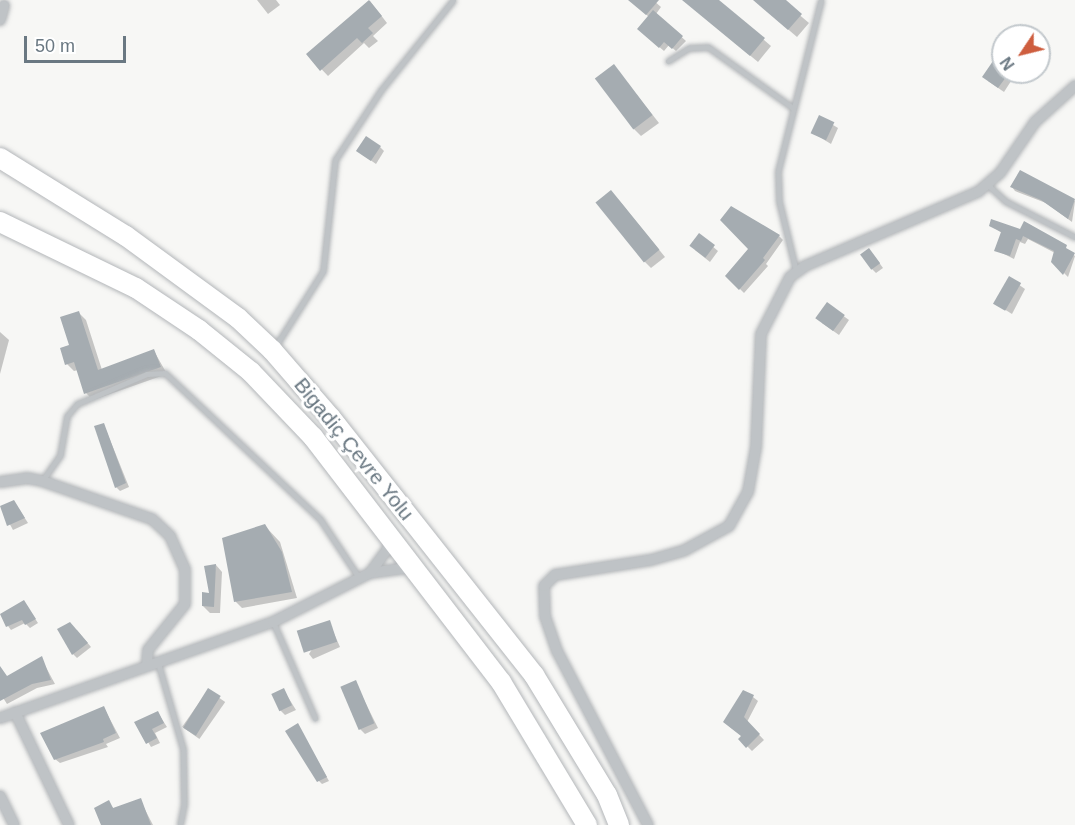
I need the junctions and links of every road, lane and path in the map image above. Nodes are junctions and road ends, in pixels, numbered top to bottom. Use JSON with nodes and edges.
{"nodes":[{"id":1,"x":453,"y":0,"type":"edge"},
{"id":2,"x":821,"y":0,"type":"edge"},
{"id":3,"x":4,"y":5,"type":"edge"},
{"id":4,"x":0,"y":20,"type":"edge"},
{"id":5,"x":668,"y":62,"type":"dead end"},
{"id":6,"x":1075,"y":86,"type":"edge"},
{"id":7,"x":793,"y":108,"type":"junction"},
{"id":8,"x":0,"y":158,"type":"edge"},
{"id":9,"x":988,"y":185,"type":"junction"},
{"id":10,"x":0,"y":222,"type":"edge"},
{"id":11,"x":1075,"y":237,"type":"edge"},
{"id":12,"x":796,"y":271,"type":"junction"},
{"id":13,"x":272,"y":351,"type":"junction"},
{"id":14,"x":42,"y":481,"type":"junction"},
{"id":15,"x":0,"y":482,"type":"edge"},
{"id":16,"x":394,"y":540,"type":"junction"},
{"id":17,"x":415,"y":567,"type":"junction"},
{"id":18,"x":364,"y":575,"type":"junction"},
{"id":19,"x":273,"y":622,"type":"junction"},
{"id":20,"x":152,"y":662,"type":"junction"},
{"id":21,"x":15,"y":712,"type":"junction"},
{"id":22,"x":0,"y":718,"type":"edge"},
{"id":23,"x":315,"y":718,"type":"dead end"},
{"id":24,"x":0,"y":796,"type":"edge"},
{"id":25,"x":14,"y":825,"type":"edge"},
{"id":26,"x":69,"y":825,"type":"edge"},
{"id":27,"x":180,"y":825,"type":"edge"},
{"id":28,"x":587,"y":825,"type":"edge"},
{"id":29,"x":619,"y":825,"type":"edge"},
{"id":30,"x":648,"y":825,"type":"edge"}],
"edges":[{"from":1,"to":13,"type":"lane"},
{"from":2,"to":7,"type":"lane"},
{"from":3,"to":4,"type":"street"},
{"from":5,"to":7,"type":"lane"},
{"from":6,"to":9,"type":"street"},
{"from":7,"to":12,"type":"lane"},
{"from":8,"to":13,"type":"highway","name":"Bigadiç Çevre Yolu"},
{"from":9,"to":11,"type":"lane"},
{"from":9,"to":12,"type":"street"},
{"from":10,"to":16,"type":"highway","name":"Bigadiç Çevre Yolu"},
{"from":12,"to":30,"type":"street"},
{"from":13,"to":29,"type":"highway","name":"Bigadiç Çevre Yolu"},
{"from":14,"to":15,"type":"street"},
{"from":14,"to":18,"type":"lane"},
{"from":14,"to":20,"type":"street"},
{"from":16,"to":17,"type":"highway","name":"Bigadiç Çevre Yolu"},
{"from":16,"to":18,"type":"street"},
{"from":17,"to":18,"type":"street"},
{"from":17,"to":28,"type":"highway","name":"Bigadiç Çevre Yolu"},
{"from":18,"to":19,"type":"street"},
{"from":19,"to":20,"type":"street"},
{"from":19,"to":23,"type":"lane"},
{"from":20,"to":21,"type":"street"},
{"from":20,"to":27,"type":"lane"},
{"from":21,"to":22,"type":"street"},
{"from":21,"to":26,"type":"street"},
{"from":24,"to":25,"type":"street"}]}
